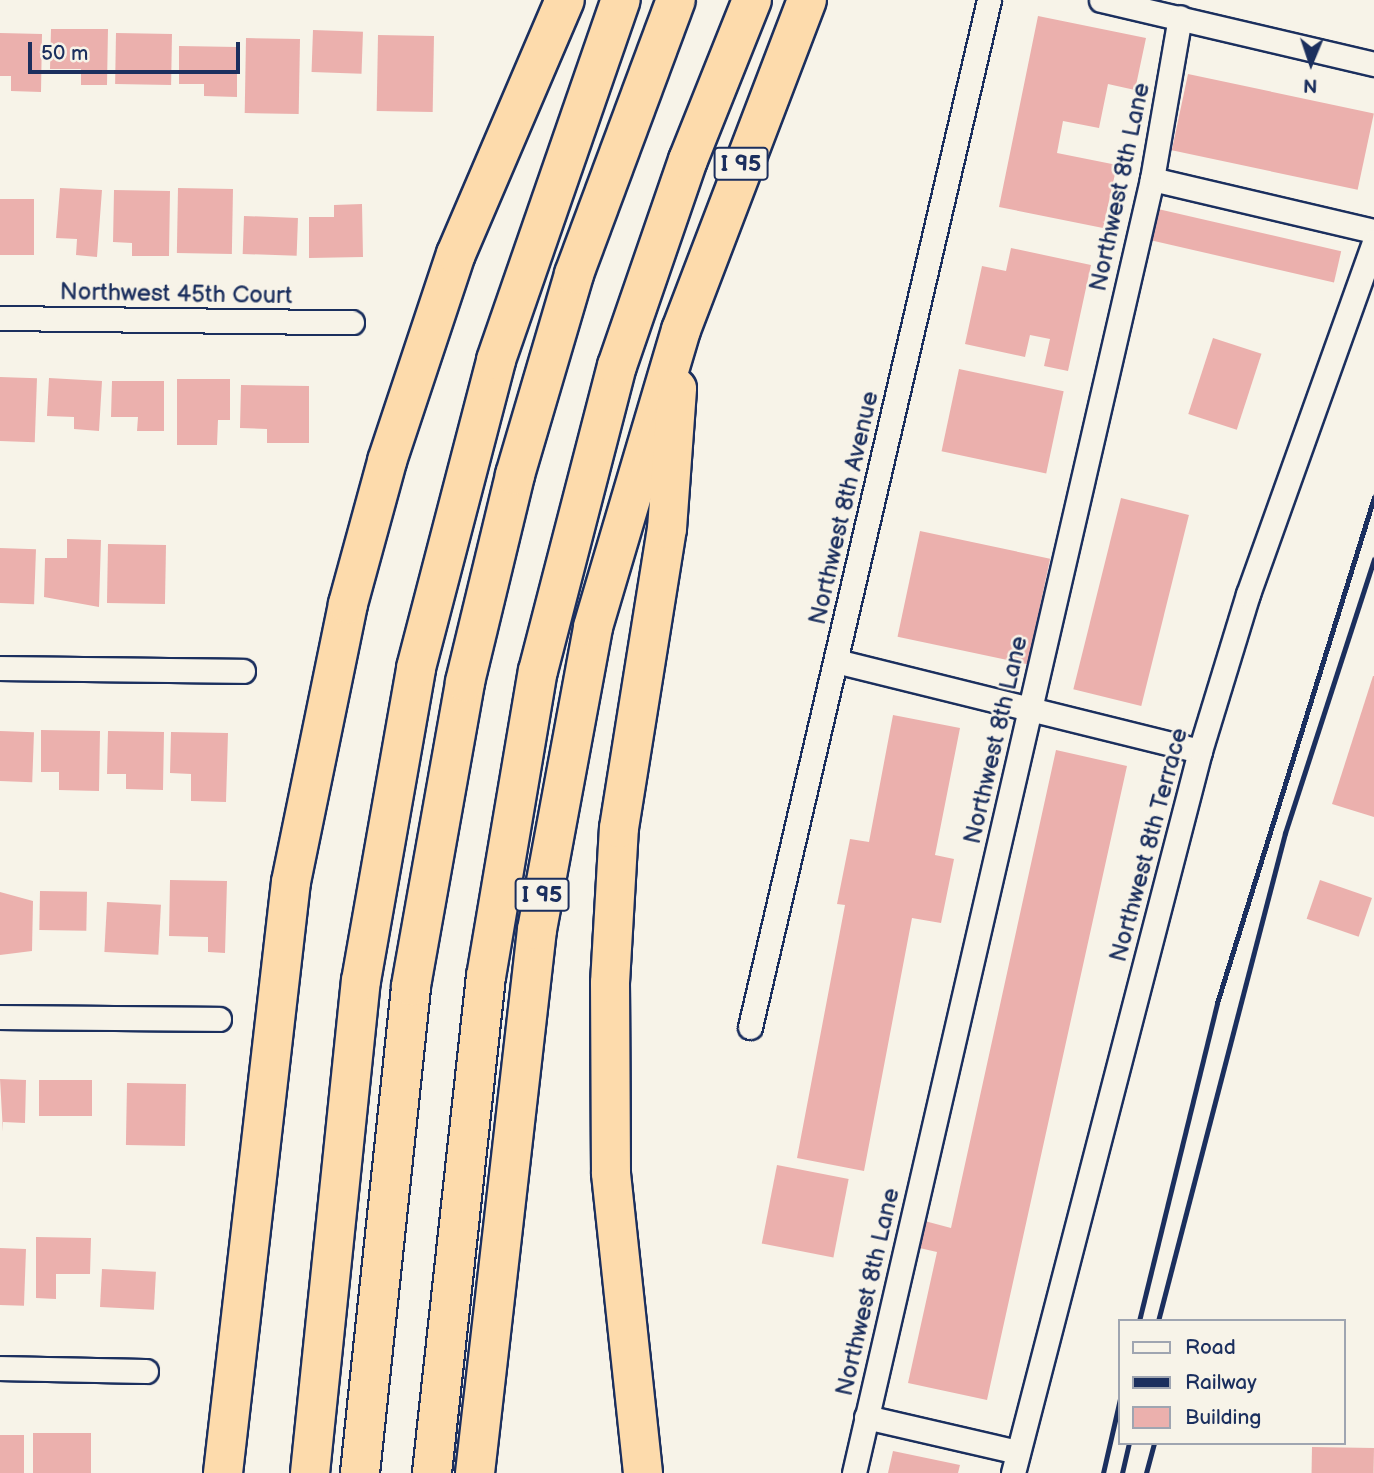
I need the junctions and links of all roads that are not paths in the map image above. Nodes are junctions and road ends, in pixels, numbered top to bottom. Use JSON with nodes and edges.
{"nodes":[{"id":1,"x":565,"y":0,"type":"edge"},
{"id":2,"x":621,"y":0,"type":"edge"},
{"id":3,"x":676,"y":0,"type":"edge"},
{"id":4,"x":752,"y":0,"type":"edge"},
{"id":5,"x":807,"y":0,"type":"edge"},
{"id":6,"x":989,"y":0,"type":"edge"},
{"id":7,"x":1101,"y":0,"type":"edge"},
{"id":8,"x":1180,"y":17,"type":"junction"},
{"id":9,"x":1374,"y":64,"type":"edge"},
{"id":10,"x":1152,"y":178,"type":"junction"},
{"id":11,"x":1374,"y":231,"type":"edge"},
{"id":12,"x":1374,"y":242,"type":"edge"},
{"id":13,"x":0,"y":318,"type":"edge"},
{"id":14,"x":352,"y":322,"type":"dead end"},
{"id":15,"x":681,"y":330,"type":"junction"},
{"id":16,"x":836,"y":661,"type":"junction"},
{"id":17,"x":0,"y":668,"type":"edge"},
{"id":18,"x":243,"y":671,"type":"dead end"},
{"id":19,"x":1030,"y":712,"type":"junction"},
{"id":20,"x":1200,"y":751,"type":"junction"},
{"id":21,"x":0,"y":1017,"type":"edge"},
{"id":22,"x":219,"y":1019,"type":"dead end"},
{"id":23,"x":750,"y":1027,"type":"dead end"},
{"id":24,"x":0,"y":1368,"type":"edge"},
{"id":25,"x":146,"y":1371,"type":"dead end"},
{"id":26,"x":866,"y":1417,"type":"junction"},
{"id":27,"x":1016,"y":1462,"type":"edge"},
{"id":28,"x":223,"y":1473,"type":"edge"},
{"id":29,"x":310,"y":1473,"type":"edge"},
{"id":30,"x":360,"y":1473,"type":"edge"},
{"id":31,"x":432,"y":1473,"type":"edge"},
{"id":32,"x":475,"y":1473,"type":"edge"},
{"id":33,"x":643,"y":1473,"type":"edge"},
{"id":34,"x":854,"y":1473,"type":"edge"}],
"edges":[{"from":1,"to":28,"type":"highway"},
{"from":2,"to":29,"type":"highway"},
{"from":3,"to":30,"type":"highway"},
{"from":4,"to":31,"type":"highway"},
{"from":5,"to":15,"type":"highway","number":"I 95"},
{"from":6,"to":16,"type":"street","name":"Northwest 8th Avenue"},
{"from":7,"to":8,"type":"street"},
{"from":8,"to":9,"type":"street"},
{"from":8,"to":10,"type":"street","name":"Northwest 8th Lane"},
{"from":10,"to":11,"type":"street"},
{"from":10,"to":19,"type":"street","name":"Northwest 8th Lane"},
{"from":12,"to":20,"type":"street","name":"Northwest 8th Terrace"},
{"from":13,"to":14,"type":"street","name":"Northwest 45th Court"},
{"from":15,"to":32,"type":"highway","number":"I 95"},
{"from":15,"to":33,"type":"highway"},
{"from":16,"to":19,"type":"street"},
{"from":16,"to":23,"type":"street","name":"Northwest 8th Avenue"},
{"from":17,"to":18,"type":"street"},
{"from":19,"to":20,"type":"street"},
{"from":19,"to":26,"type":"street","name":"Northwest 8th Lane"},
{"from":20,"to":27,"type":"street","name":"Northwest 8th Terrace"},
{"from":21,"to":22,"type":"street"},
{"from":24,"to":25,"type":"street"},
{"from":26,"to":27,"type":"street"},
{"from":26,"to":34,"type":"street","name":"Northwest 8th Lane"}]}
